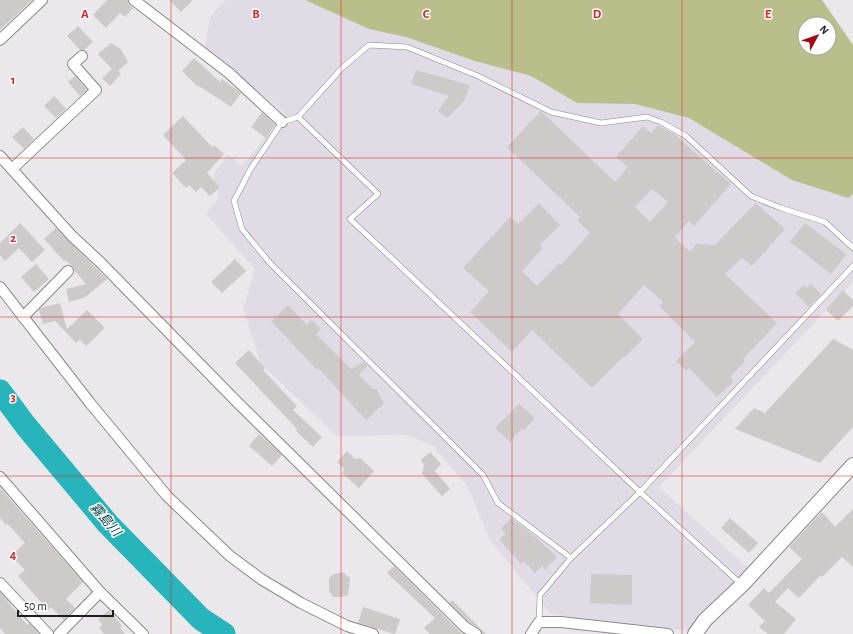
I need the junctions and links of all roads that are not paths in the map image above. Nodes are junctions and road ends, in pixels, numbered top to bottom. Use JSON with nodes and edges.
{"nodes":[{"id":1,"x":42,"y":0,"type":"edge"},
{"id":2,"x":134,"y":0,"type":"edge"},
{"id":3,"x":0,"y":40,"type":"edge"},
{"id":4,"x":82,"y":56,"type":"dead end"},
{"id":5,"x":298,"y":117,"type":"junction"},
{"id":6,"x":282,"y":122,"type":"junction"},
{"id":7,"x":0,"y":156,"type":"edge"},
{"id":8,"x":12,"y":169,"type":"junction"},
{"id":9,"x":853,"y":248,"type":"edge"},
{"id":10,"x":853,"y":266,"type":"edge"},
{"id":11,"x":68,"y":271,"type":"dead end"},
{"id":12,"x":0,"y":287,"type":"edge"},
{"id":13,"x":23,"y":317,"type":"junction"},
{"id":14,"x":853,"y":465,"type":"edge"},
{"id":15,"x":0,"y":476,"type":"edge"},
{"id":16,"x":640,"y":492,"type":"junction"},
{"id":17,"x":571,"y":558,"type":"junction"},
{"id":18,"x":0,"y":583,"type":"edge"},
{"id":19,"x":742,"y":585,"type":"junction"},
{"id":20,"x":100,"y":592,"type":"junction"},
{"id":21,"x":539,"y":622,"type":"junction"},
{"id":22,"x":48,"y":634,"type":"edge"},
{"id":23,"x":59,"y":634,"type":"edge"},
{"id":24,"x":143,"y":634,"type":"edge"},
{"id":25,"x":373,"y":634,"type":"edge"},
{"id":26,"x":476,"y":634,"type":"edge"},
{"id":27,"x":531,"y":634,"type":"edge"},
{"id":28,"x":668,"y":634,"type":"edge"},
{"id":29,"x":695,"y":634,"type":"edge"}],
"edges":[{"from":1,"to":3,"type":"street"},
{"from":2,"to":6,"type":"street"},
{"from":4,"to":8,"type":"street"},
{"from":5,"to":6,"type":"lane"},
{"from":5,"to":9,"type":"lane"},
{"from":5,"to":16,"type":"lane"},
{"from":6,"to":17,"type":"lane"},
{"from":7,"to":8,"type":"street"},
{"from":8,"to":26,"type":"street"},
{"from":10,"to":16,"type":"lane"},
{"from":11,"to":13,"type":"street"},
{"from":12,"to":13,"type":"street"},
{"from":13,"to":25,"type":"street"},
{"from":14,"to":19,"type":"street"},
{"from":15,"to":20,"type":"street"},
{"from":16,"to":17,"type":"lane"},
{"from":16,"to":19,"type":"lane"},
{"from":17,"to":21,"type":"lane"},
{"from":18,"to":22,"type":"street"},
{"from":19,"to":29,"type":"street"},
{"from":20,"to":23,"type":"street"},
{"from":20,"to":24,"type":"street"},
{"from":21,"to":27,"type":"street"},
{"from":21,"to":28,"type":"street"}]}
